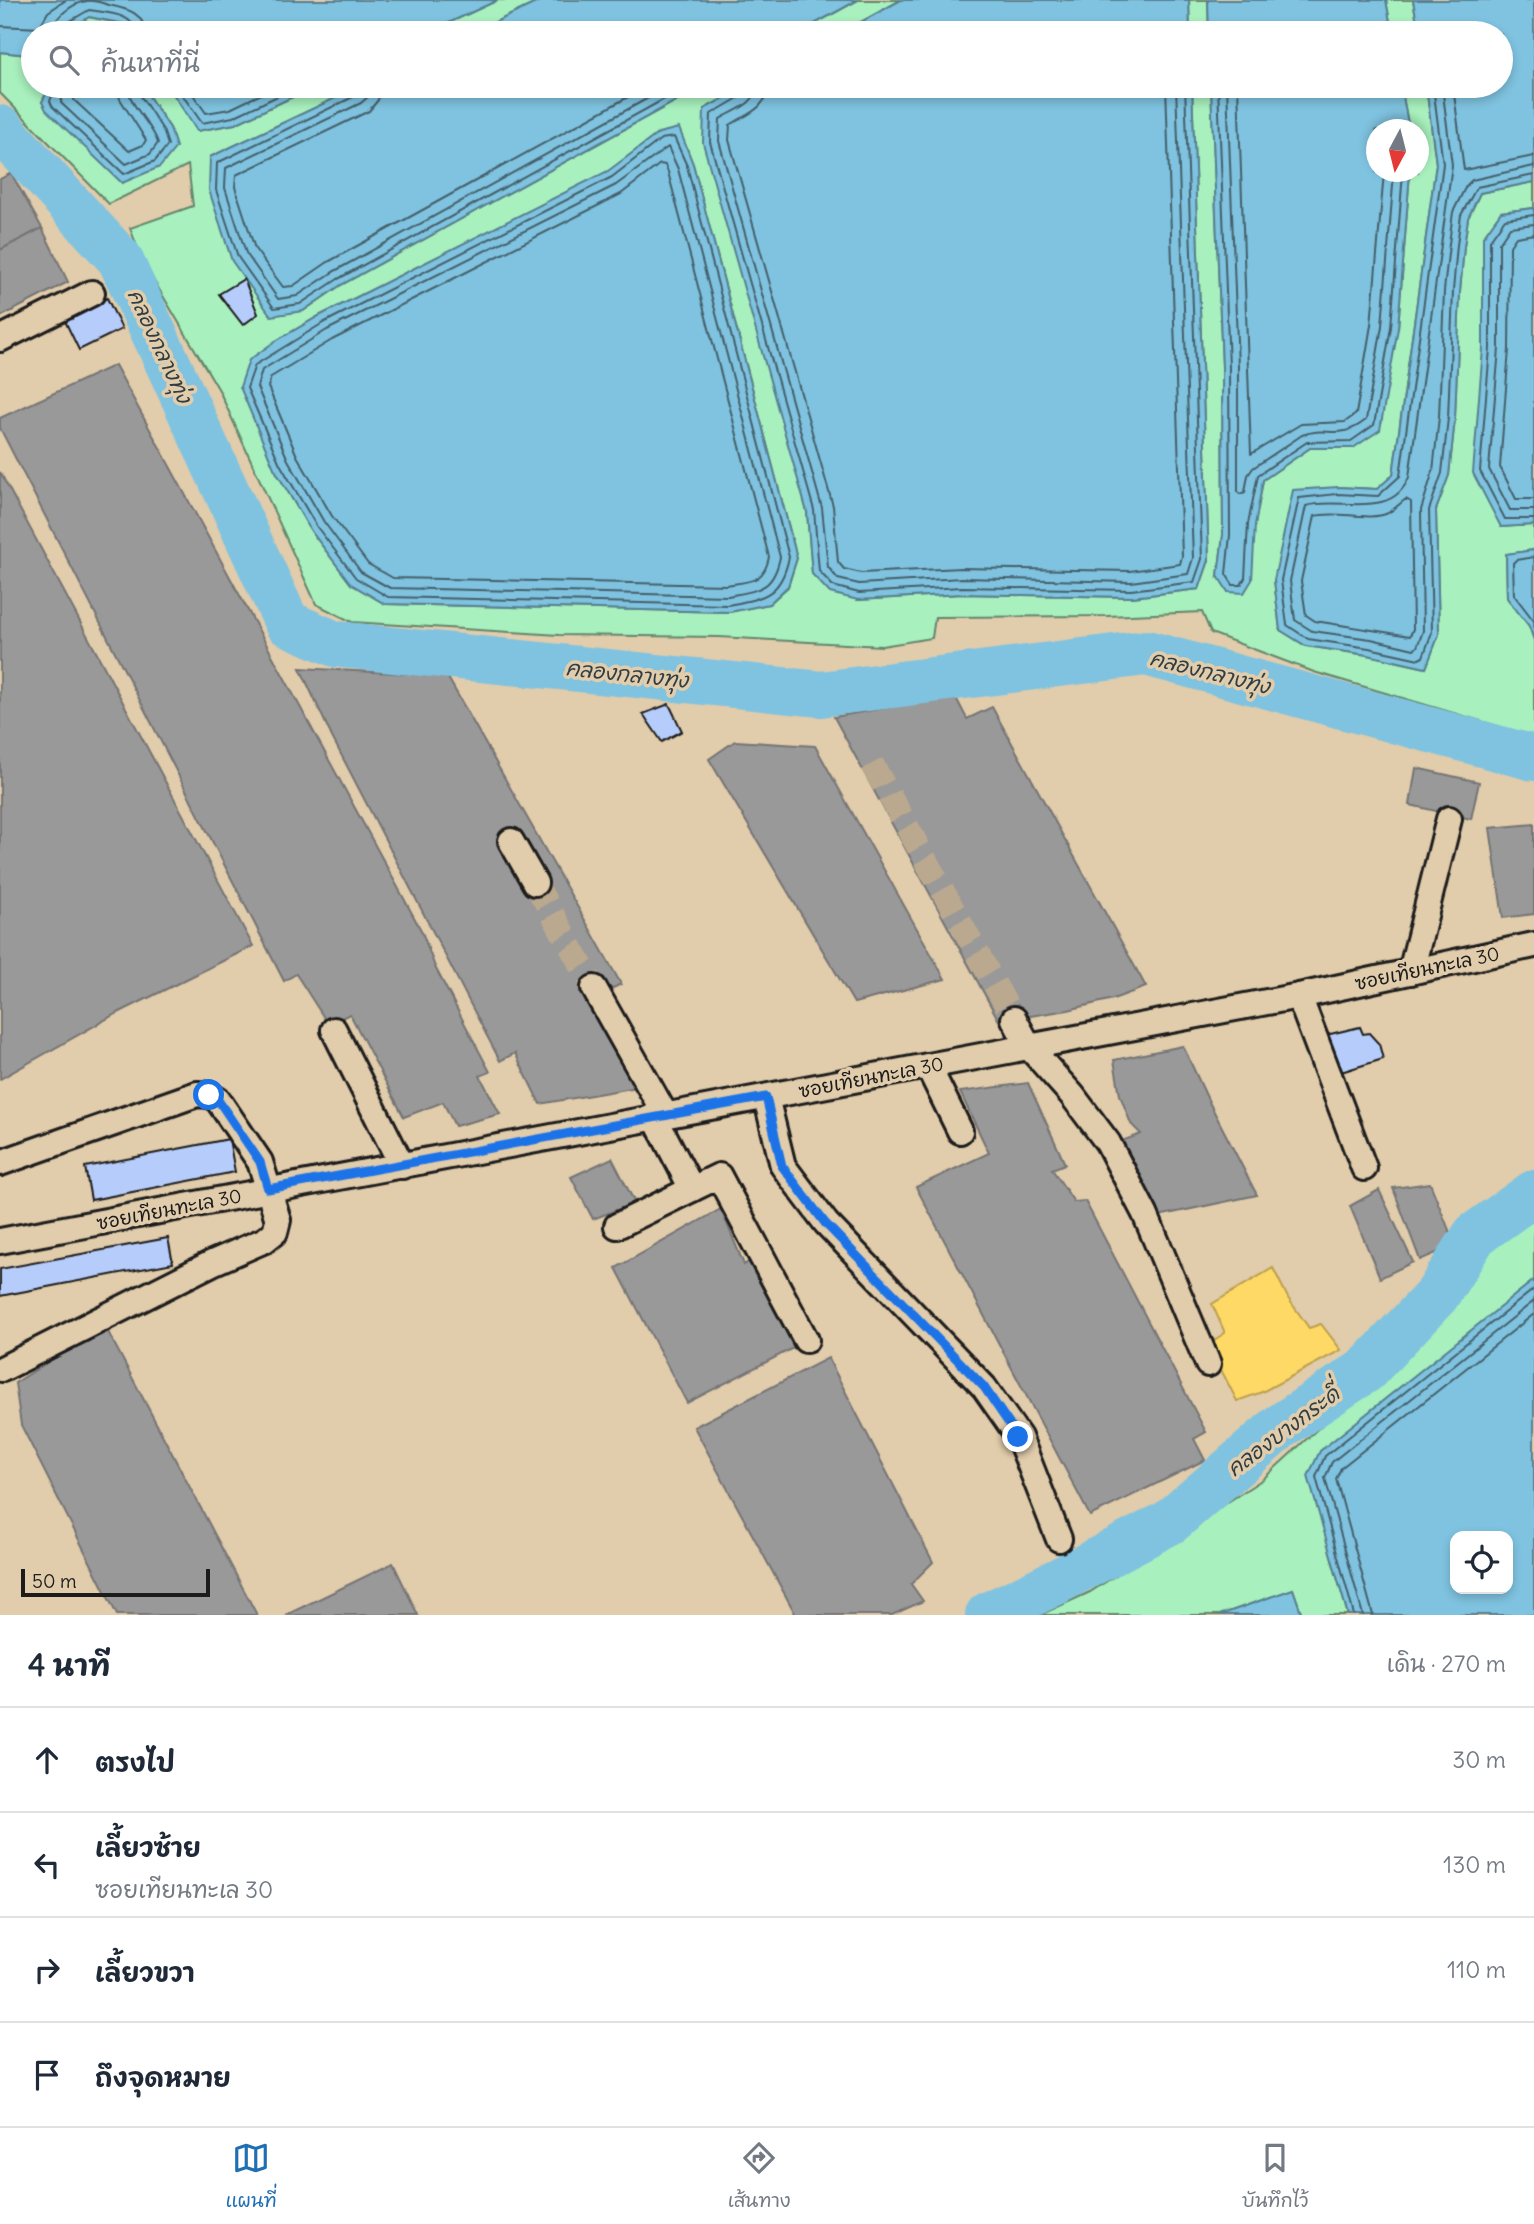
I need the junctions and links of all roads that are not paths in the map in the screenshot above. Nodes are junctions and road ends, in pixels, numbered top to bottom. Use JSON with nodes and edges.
{"nodes":[{"id":1,"x":92,"y":293,"type":"dead end"},
{"id":2,"x":0,"y":339,"type":"edge"},
{"id":3,"x":1449,"y":819,"type":"dead end"},
{"id":4,"x":511,"y":841,"type":"dead end"},
{"id":5,"x":535,"y":883,"type":"tunnel mouth"},
{"id":6,"x":1534,"y":945,"type":"edge"},
{"id":7,"x":1411,"y":972,"type":"junction"},
{"id":8,"x":594,"y":988,"type":"tunnel mouth"},
{"id":9,"x":1299,"y":996,"type":"junction"},
{"id":10,"x":1014,"y":1019,"type":"tunnel mouth"},
{"id":11,"x":334,"y":1030,"type":"dead end"},
{"id":12,"x":1029,"y":1047,"type":"junction"},
{"id":13,"x":928,"y":1066,"type":"junction"},
{"id":14,"x":766,"y":1097,"type":"junction"},
{"id":15,"x":660,"y":1117,"type":"junction"},
{"id":16,"x":960,"y":1131,"type":"dead end"},
{"id":17,"x":0,"y":1163,"type":"edge"},
{"id":18,"x":402,"y":1166,"type":"junction"},
{"id":19,"x":1364,"y":1168,"type":"dead end"},
{"id":20,"x":268,"y":1189,"type":"junction"},
{"id":21,"x":692,"y":1189,"type":"junction"},
{"id":22,"x":617,"y":1226,"type":"dead end"},
{"id":23,"x":0,"y":1241,"type":"edge"},
{"id":24,"x":806,"y":1340,"type":"dead end"},
{"id":25,"x":1208,"y":1364,"type":"dead end"},
{"id":26,"x":2,"y":1369,"type":"dead end"},
{"id":27,"x":1059,"y":1539,"type":"dead end"}],
"edges":[{"from":1,"to":2,"type":"street"},
{"from":3,"to":7,"type":"street"},
{"from":4,"to":5,"type":"street"},
{"from":6,"to":7,"type":"street","name":"ซอยเทียนทะเล 30"},
{"from":7,"to":9,"type":"street","name":"ซอยเทียนทะเล 30"},
{"from":8,"to":15,"type":"street"},
{"from":9,"to":12,"type":"street","name":"ซอยเทียนทะเล 30"},
{"from":9,"to":19,"type":"street"},
{"from":10,"to":12,"type":"street"},
{"from":11,"to":18,"type":"street"},
{"from":12,"to":13,"type":"street","name":"ซอยเทียนทะเล 30"},
{"from":12,"to":25,"type":"street"},
{"from":13,"to":14,"type":"street","name":"ซอยเทียนทะเล 30"},
{"from":13,"to":16,"type":"street"},
{"from":14,"to":15,"type":"street","name":"ซอยเทียนทะเล 30"},
{"from":14,"to":27,"type":"street"},
{"from":15,"to":18,"type":"street","name":"ซอยเทียนทะเล 30"},
{"from":15,"to":21,"type":"street"},
{"from":17,"to":20,"type":"street"},
{"from":18,"to":20,"type":"street","name":"ซอยเทียนทะเล 30"},
{"from":20,"to":23,"type":"street","name":"ซอยเทียนทะเล 30"},
{"from":20,"to":26,"type":"street"},
{"from":21,"to":22,"type":"street"},
{"from":21,"to":24,"type":"street"}]}
